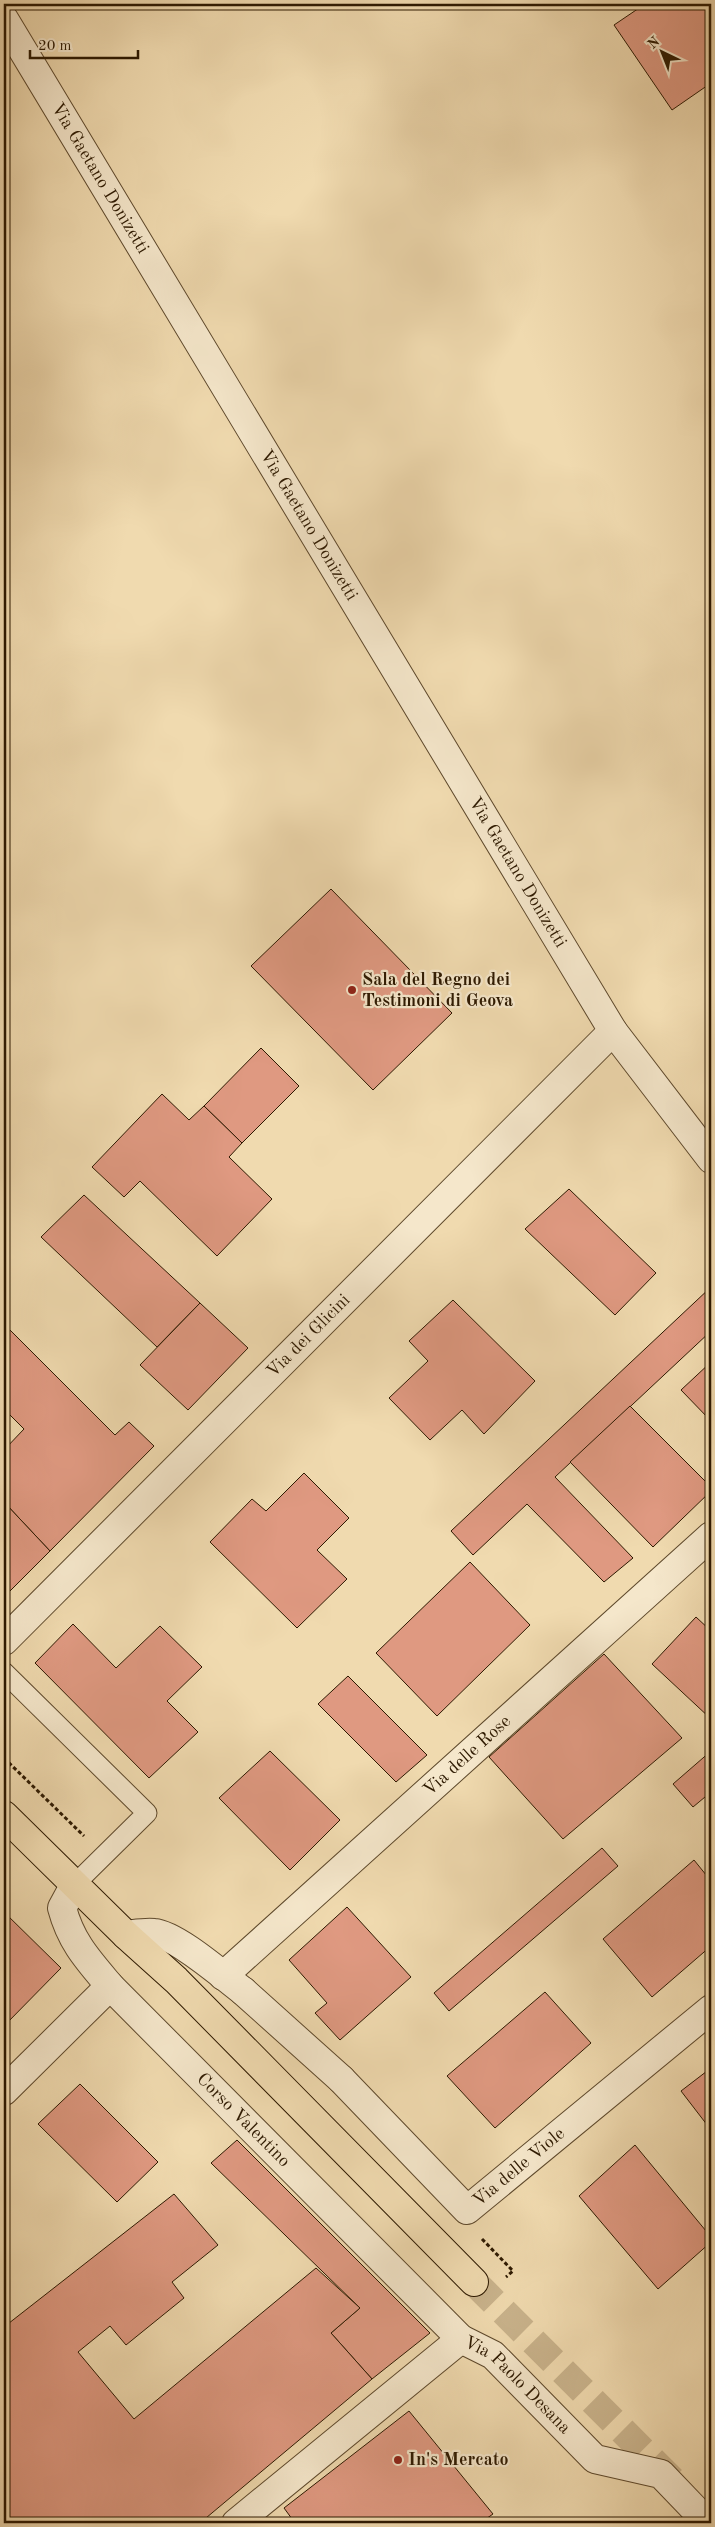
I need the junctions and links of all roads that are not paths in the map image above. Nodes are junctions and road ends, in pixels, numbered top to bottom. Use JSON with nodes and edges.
{"nodes":[{"id":1,"x":4,"y":19,"type":"edge"},
{"id":2,"x":613,"y":1031,"type":"junction"},
{"id":3,"x":711,"y":1158,"type":"edge"},
{"id":4,"x":711,"y":1536,"type":"edge"},
{"id":5,"x":4,"y":1641,"type":"edge"},
{"id":6,"x":4,"y":1672,"type":"edge"},
{"id":7,"x":4,"y":1815,"type":"edge"},
{"id":8,"x":75,"y":1884,"type":"junction"},
{"id":9,"x":126,"y":1934,"type":"junction"},
{"id":10,"x":233,"y":1983,"type":"junction"},
{"id":11,"x":110,"y":1986,"type":"junction"},
{"id":12,"x":711,"y":2009,"type":"edge"},
{"id":13,"x":4,"y":2091,"type":"edge"},
{"id":14,"x":474,"y":2282,"type":"tunnel mouth"},
{"id":15,"x":461,"y":2339,"type":"junction"},
{"id":16,"x":236,"y":2523,"type":"edge"},
{"id":17,"x":708,"y":2523,"type":"edge"}],
"edges":[{"from":1,"to":2,"type":"street","name":"Via Gaetano Donizetti"},
{"from":2,"to":3,"type":"street","name":"Via Gaetano Donizetti"},
{"from":2,"to":5,"type":"street","name":"Via dei Glicini"},
{"from":4,"to":10,"type":"street","name":"Via delle Rose"},
{"from":6,"to":8,"type":"lane"},
{"from":7,"to":8,"type":"main road"},
{"from":8,"to":9,"type":"main road"},
{"from":8,"to":11,"type":"street","name":"Corso Valentino"},
{"from":9,"to":10,"type":"street"},
{"from":9,"to":14,"type":"main road"},
{"from":10,"to":12,"type":"street","name":"Via delle Viole"},
{"from":11,"to":13,"type":"street"},
{"from":11,"to":15,"type":"street","name":"Corso Valentino"},
{"from":15,"to":16,"type":"street","name":"Via Paolo Desana"},
{"from":15,"to":17,"type":"street","name":"Via Paolo Desana"}]}
